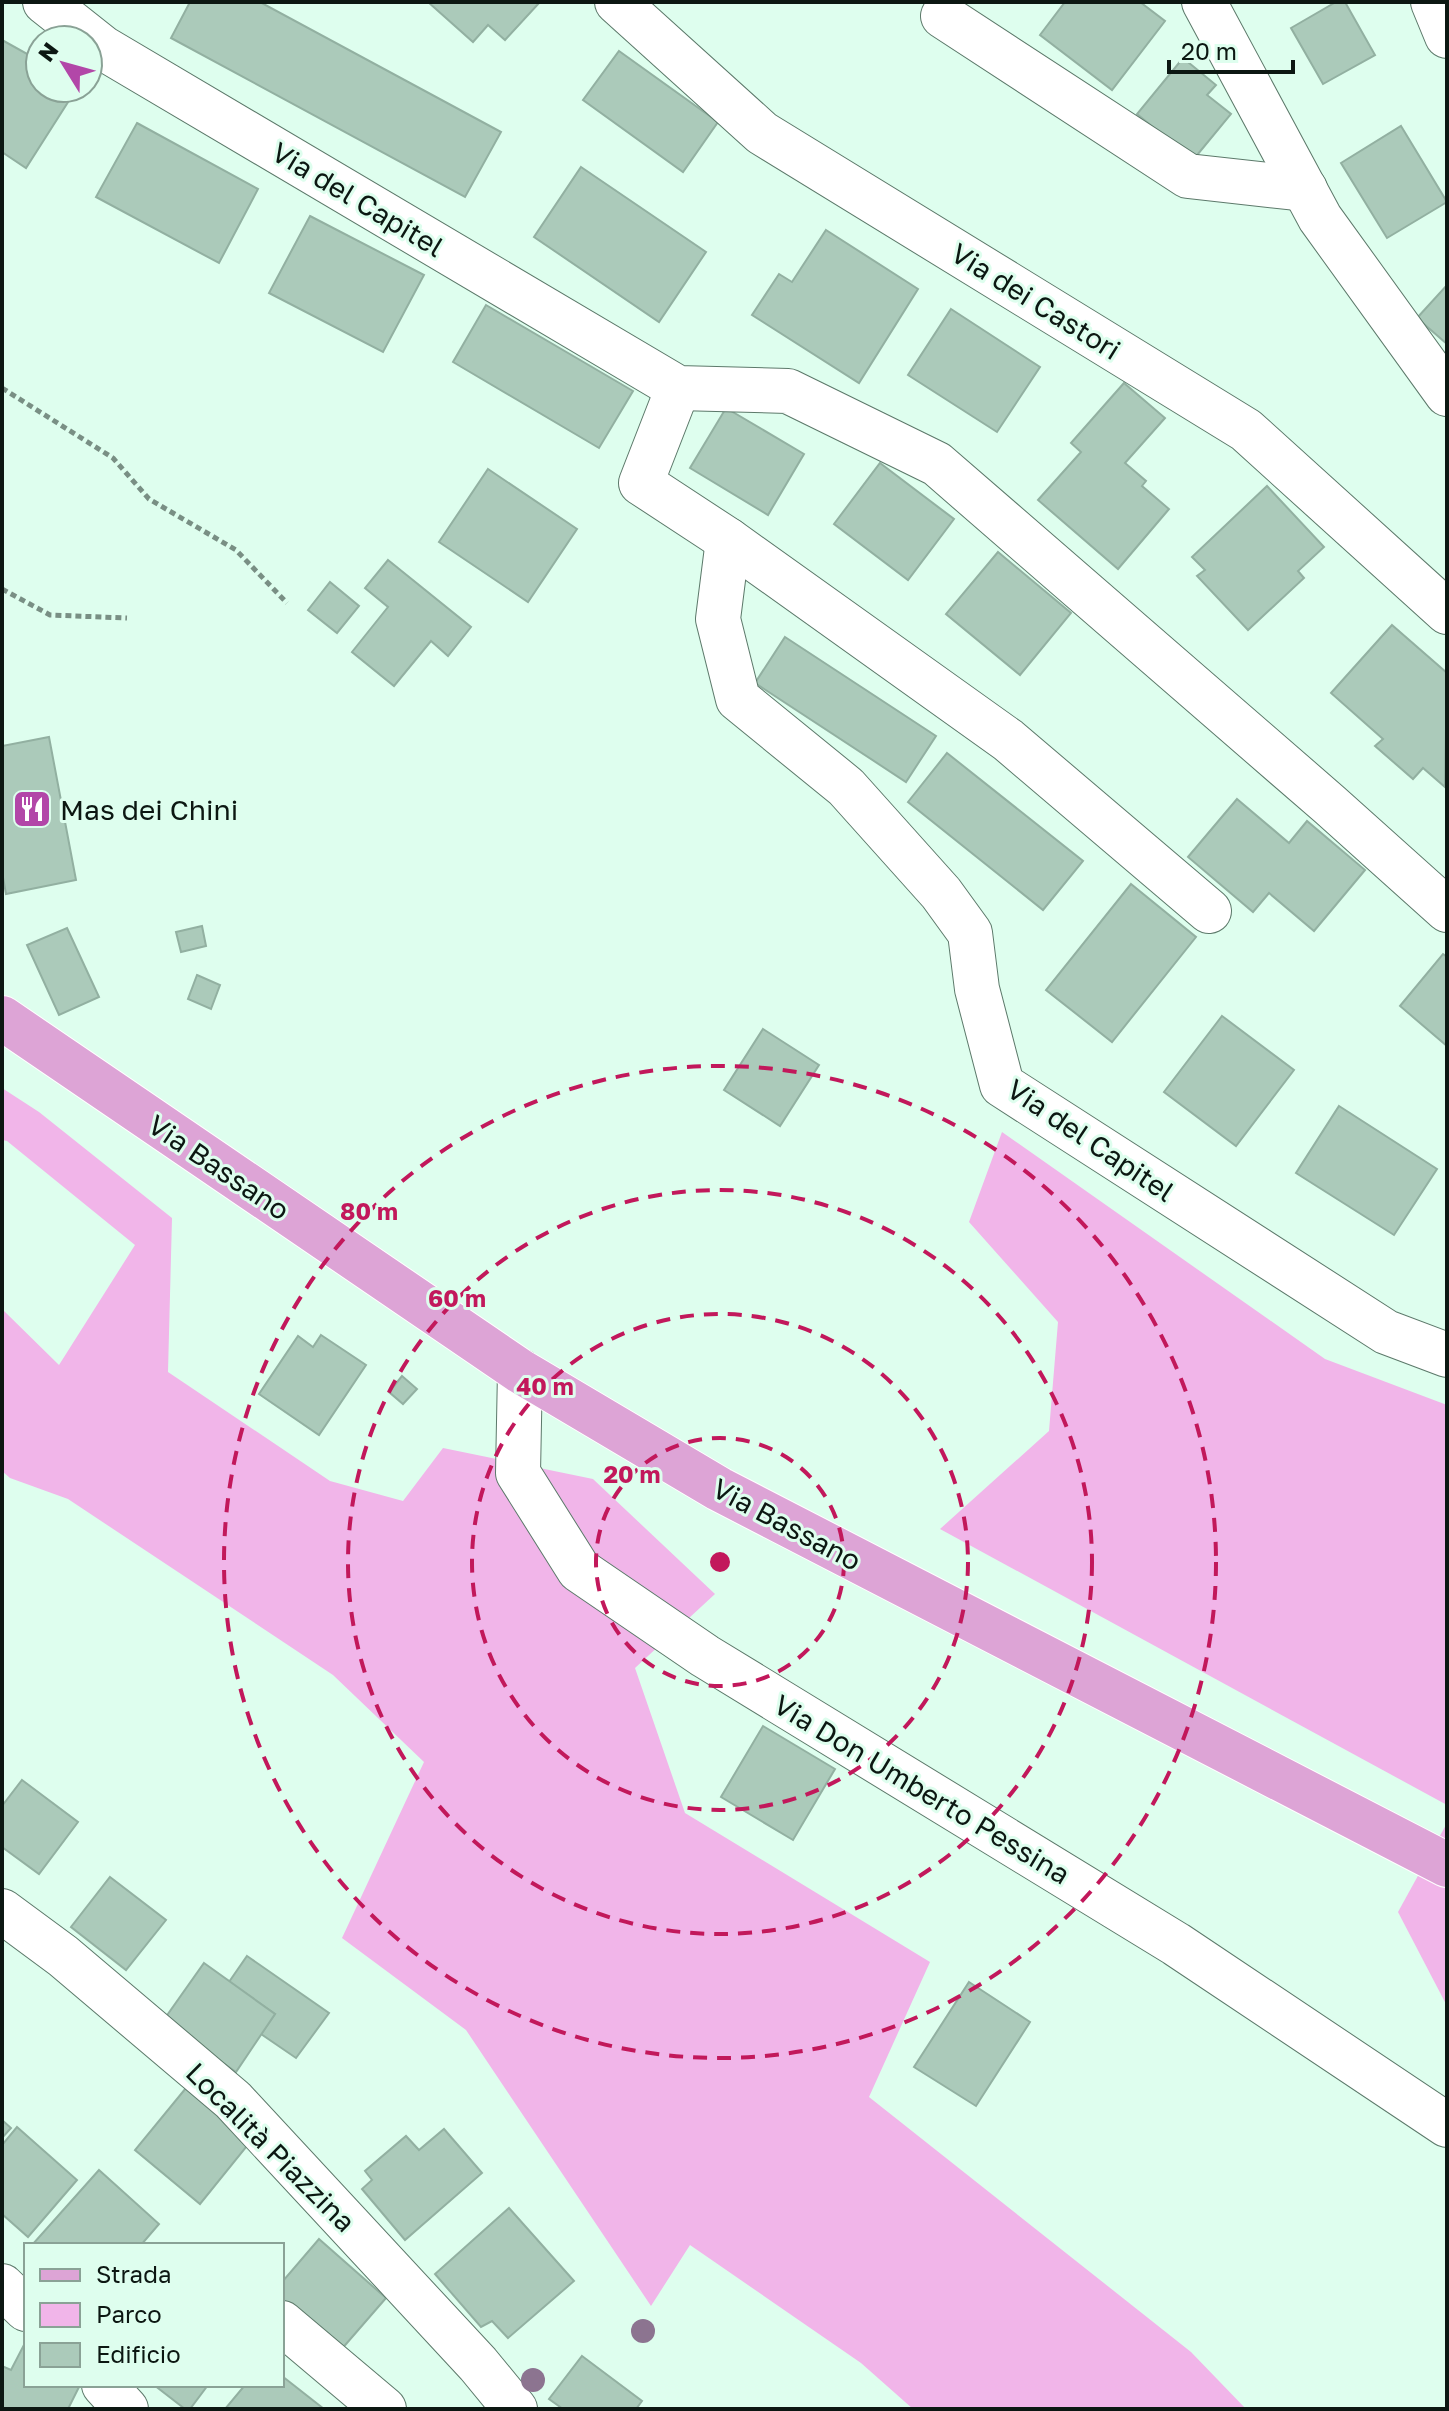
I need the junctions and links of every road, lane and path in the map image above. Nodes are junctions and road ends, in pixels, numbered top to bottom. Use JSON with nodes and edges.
{"nodes":[{"id":1,"x":45,"y":2,"type":"edge"},
{"id":2,"x":617,"y":2,"type":"edge"},
{"id":3,"x":1204,"y":2,"type":"edge"},
{"id":4,"x":1433,"y":2,"type":"edge"},
{"id":5,"x":943,"y":16,"type":"dead end"},
{"id":6,"x":1447,"y":36,"type":"edge"},
{"id":7,"x":1305,"y":189,"type":"junction"},
{"id":8,"x":2,"y":388,"type":"edge"},
{"id":9,"x":678,"y":388,"type":"junction"},
{"id":10,"x":1447,"y":394,"type":"edge"},
{"id":11,"x":728,"y":540,"type":"junction"},
{"id":12,"x":2,"y":589,"type":"edge"},
{"id":13,"x":287,"y":603,"type":"dead end"},
{"id":14,"x":1447,"y":612,"type":"edge"},
{"id":15,"x":127,"y":618,"type":"dead end"},
{"id":16,"x":1447,"y":910,"type":"edge"},
{"id":17,"x":1209,"y":911,"type":"dead end"},
{"id":18,"x":2,"y":1018,"type":"edge"},
{"id":19,"x":1447,"y":1355,"type":"edge"},
{"id":20,"x":520,"y":1371,"type":"junction"},
{"id":21,"x":1447,"y":1865,"type":"edge"},
{"id":22,"x":2,"y":1911,"type":"edge"},
{"id":23,"x":1447,"y":2125,"type":"edge"},
{"id":24,"x":2,"y":2286,"type":"edge"},
{"id":25,"x":24,"y":2307,"type":"edge"},
{"id":26,"x":284,"y":2325,"type":"edge"},
{"id":27,"x":106,"y":2387,"type":"edge"},
{"id":28,"x":126,"y":2409,"type":"edge"},
{"id":29,"x":384,"y":2409,"type":"edge"},
{"id":30,"x":515,"y":2409,"type":"edge"}],
"edges":[{"from":1,"to":9,"type":"street","name":"Via del Capitel"},
{"from":2,"to":14,"type":"street","name":"Via dei Castori"},
{"from":3,"to":7,"type":"street"},
{"from":4,"to":6,"type":"street"},
{"from":5,"to":7,"type":"street"},
{"from":7,"to":10,"type":"street"},
{"from":8,"to":13,"type":"path"},
{"from":9,"to":11,"type":"street"},
{"from":9,"to":16,"type":"street","name":"Via del Capitel"},
{"from":11,"to":17,"type":"street"},
{"from":11,"to":19,"type":"street","name":"Via del Capitel"},
{"from":12,"to":15,"type":"path"},
{"from":18,"to":20,"type":"main road","name":"Via Bassano"},
{"from":20,"to":21,"type":"main road","name":"Via Bassano"},
{"from":20,"to":23,"type":"street","name":"Via Don Umberto Pessina"},
{"from":22,"to":30,"type":"street","name":"Località Piazzina"},
{"from":24,"to":25,"type":"street"},
{"from":26,"to":29,"type":"street"},
{"from":27,"to":28,"type":"street"}]}
